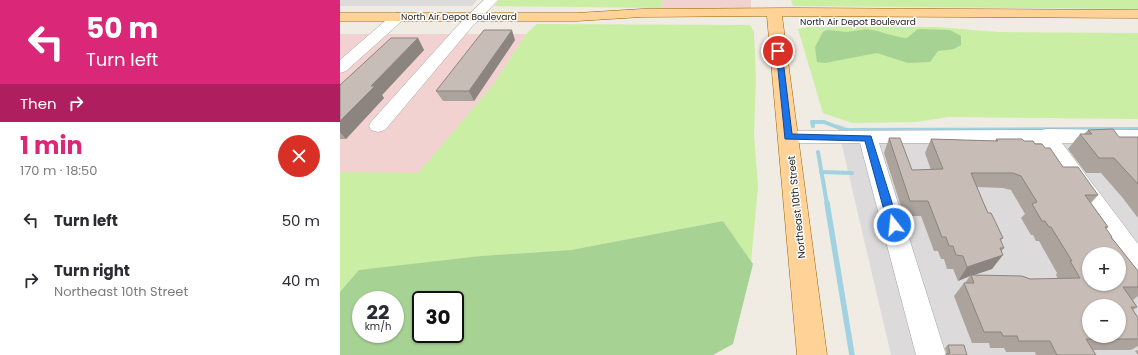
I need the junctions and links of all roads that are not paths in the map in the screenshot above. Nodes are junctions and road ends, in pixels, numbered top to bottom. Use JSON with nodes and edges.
{"nodes":[{"id":1,"x":492,"y":0,"type":"edge"},
{"id":2,"x":764,"y":0,"type":"edge"},
{"id":3,"x":777,"y":11,"type":"edge"},
{"id":4,"x":1047,"y":14,"type":"junction"},
{"id":5,"x":1138,"y":14,"type":"edge"},
{"id":6,"x":340,"y":17,"type":"edge"},
{"id":7,"x":398,"y":17,"type":"junction"},
{"id":8,"x":475,"y":17,"type":"junction"},
{"id":9,"x":1040,"y":27,"type":"dead end"},
{"id":10,"x":1062,"y":28,"type":"dead end"},
{"id":11,"x":340,"y":68,"type":"edge"},
{"id":12,"x":378,"y":126,"type":"dead end"},
{"id":13,"x":1046,"y":135,"type":"junction"},
{"id":14,"x":1138,"y":136,"type":"edge"},
{"id":15,"x":788,"y":137,"type":"junction"},
{"id":16,"x":868,"y":138,"type":"junction"},
{"id":17,"x":1138,"y":263,"type":"edge"},
{"id":18,"x":812,"y":355,"type":"edge"},
{"id":19,"x":931,"y":355,"type":"edge"}],
"edges":[{"from":1,"to":8,"type":"street"},
{"from":2,"to":3,"type":"main road"},
{"from":3,"to":4,"type":"main road","name":"North Air Depot Boulevard"},
{"from":3,"to":8,"type":"main road","name":"North Air Depot Boulevard"},
{"from":3,"to":9,"type":"main road","name":"North Air Depot Boulevard"},
{"from":3,"to":15,"type":"main road","name":"Northeast 10th Street"},
{"from":4,"to":5,"type":"main road","name":"North Air Depot Boulevard"},
{"from":4,"to":10,"type":"main road"},
{"from":6,"to":7,"type":"main road","name":"North Air Depot Boulevard"},
{"from":7,"to":8,"type":"main road","name":"North Air Depot Boulevard"},
{"from":7,"to":11,"type":"street"},
{"from":8,"to":12,"type":"street"},
{"from":13,"to":14,"type":"street"},
{"from":13,"to":16,"type":"street"},
{"from":13,"to":17,"type":"street"},
{"from":15,"to":16,"type":"street"},
{"from":15,"to":18,"type":"main road","name":"Northeast 10th Street"},
{"from":16,"to":19,"type":"street"}]}
